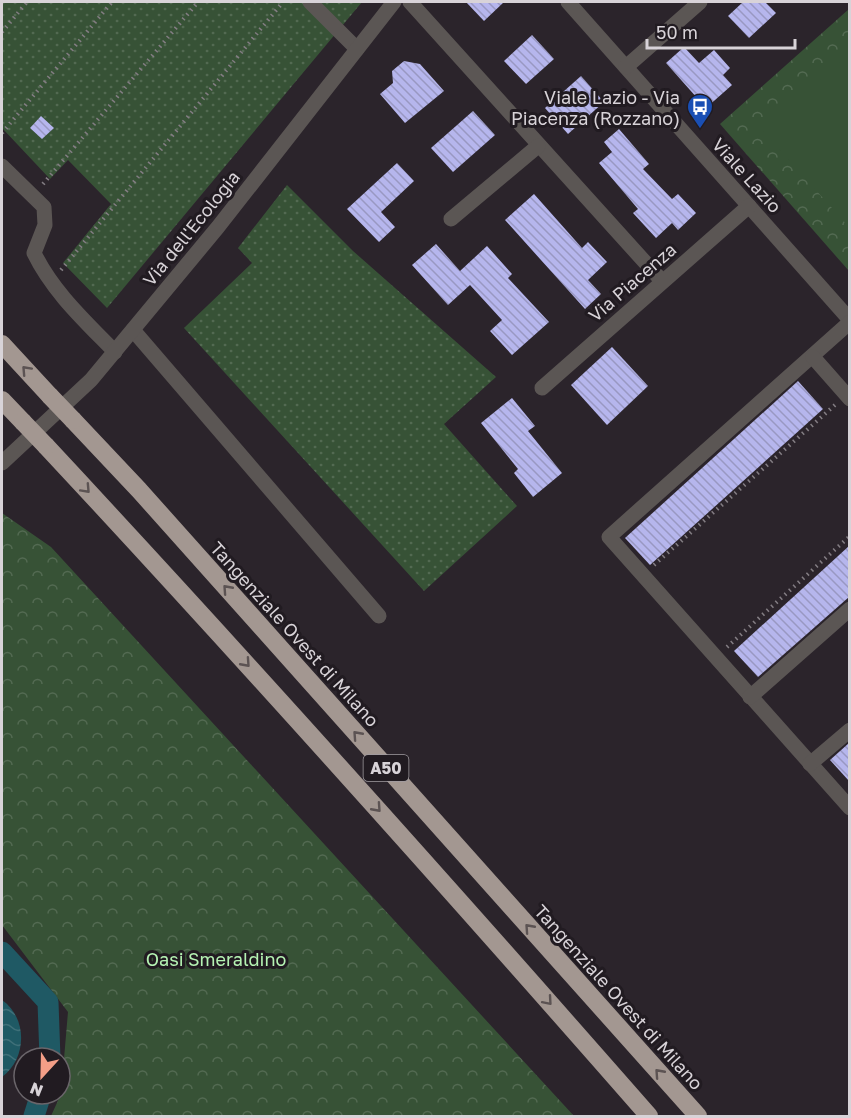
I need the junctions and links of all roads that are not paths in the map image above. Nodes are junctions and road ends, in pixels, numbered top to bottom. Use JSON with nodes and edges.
{"nodes":[{"id":1,"x":310,"y":2,"type":"edge"},
{"id":2,"x":394,"y":2,"type":"edge"},
{"id":3,"x":410,"y":2,"type":"edge"},
{"id":4,"x":568,"y":2,"type":"edge"},
{"id":5,"x":700,"y":2,"type":"edge"},
{"id":6,"x":357,"y":49,"type":"junction"},
{"id":7,"x":626,"y":67,"type":"junction"},
{"id":8,"x":538,"y":146,"type":"junction"},
{"id":9,"x":2,"y":166,"type":"edge"},
{"id":10,"x":749,"y":206,"type":"junction"},
{"id":11,"x":451,"y":219,"type":"dead end"},
{"id":12,"x":662,"y":282,"type":"junction"},
{"id":13,"x":849,"y":321,"type":"edge"},
{"id":14,"x":133,"y":330,"type":"junction"},
{"id":15,"x":2,"y":344,"type":"edge"},
{"id":16,"x":115,"y":352,"type":"junction"},
{"id":17,"x":813,"y":357,"type":"junction"},
{"id":18,"x":542,"y":388,"type":"dead end"},
{"id":19,"x":848,"y":397,"type":"edge"},
{"id":20,"x":2,"y":400,"type":"edge"},
{"id":21,"x":2,"y":463,"type":"edge"},
{"id":22,"x":849,"y":609,"type":"edge"},
{"id":23,"x":379,"y":616,"type":"dead end"},
{"id":24,"x":750,"y":697,"type":"junction"},
{"id":25,"x":849,"y":730,"type":"edge"},
{"id":26,"x":810,"y":764,"type":"junction"},
{"id":27,"x":849,"y":808,"type":"edge"},
{"id":28,"x":649,"y":1116,"type":"edge"},
{"id":29,"x":698,"y":1116,"type":"edge"}],
"edges":[{"from":1,"to":6,"type":"street"},
{"from":2,"to":6,"type":"street","name":"Via dell'Ecologia"},
{"from":3,"to":8,"type":"street"},
{"from":4,"to":7,"type":"street","name":"Viale Lazio"},
{"from":5,"to":7,"type":"street"},
{"from":6,"to":14,"type":"street","name":"Via dell'Ecologia"},
{"from":7,"to":10,"type":"street","name":"Viale Lazio"},
{"from":8,"to":11,"type":"street"},
{"from":8,"to":12,"type":"street"},
{"from":9,"to":16,"type":"street"},
{"from":10,"to":12,"type":"street","name":"Via Piacenza"},
{"from":10,"to":13,"type":"street","name":"Viale Lazio"},
{"from":12,"to":18,"type":"street","name":"Via Piacenza"},
{"from":13,"to":17,"type":"street"},
{"from":14,"to":16,"type":"street","name":"Via dell'Ecologia"},
{"from":14,"to":23,"type":"street"},
{"from":29,"to":15,"type":"highway","name":"Tangenziale Ovest di Milano","number":"A50","one_way":true,"bridge":true},
{"from":16,"to":21,"type":"street","name":"Via dell'Ecologia"},
{"from":17,"to":19,"type":"street"},
{"from":17,"to":24,"type":"street"},
{"from":20,"to":28,"type":"highway","number":"A50","one_way":true,"bridge":true},
{"from":22,"to":24,"type":"street"},
{"from":24,"to":26,"type":"street"},
{"from":25,"to":26,"type":"street"},
{"from":26,"to":27,"type":"street"}]}
